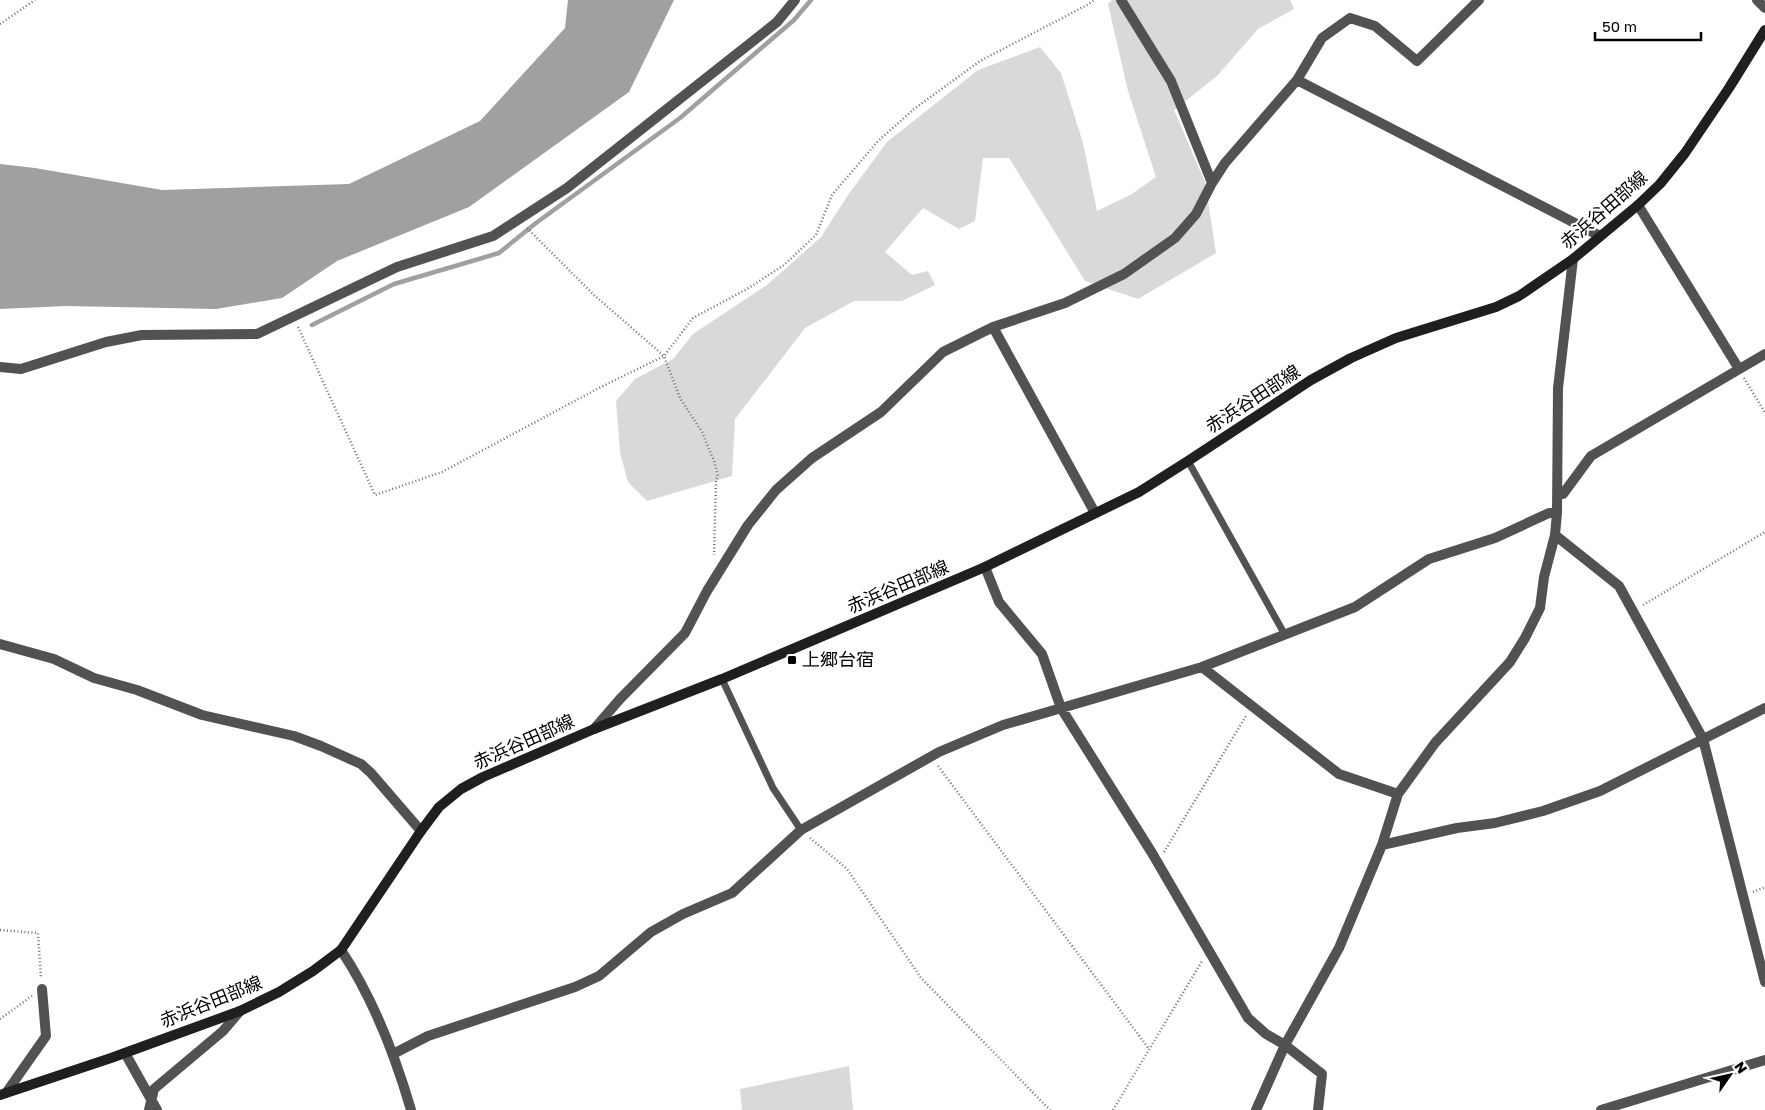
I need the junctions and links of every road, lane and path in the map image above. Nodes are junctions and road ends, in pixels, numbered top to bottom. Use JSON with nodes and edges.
{"nodes":[{"id":1,"x":35,"y":0,"type":"edge"},
{"id":2,"x":795,"y":0,"type":"edge"},
{"id":3,"x":1094,"y":0,"type":"edge"},
{"id":4,"x":1121,"y":0,"type":"edge"},
{"id":5,"x":1479,"y":0,"type":"edge"},
{"id":6,"x":1757,"y":0,"type":"edge"},
{"id":7,"x":1765,"y":8,"type":"edge"},
{"id":8,"x":0,"y":24,"type":"edge"},
{"id":9,"x":1765,"y":30,"type":"edge"},
{"id":10,"x":1297,"y":80,"type":"junction"},
{"id":11,"x":1212,"y":183,"type":"junction"},
{"id":12,"x":1638,"y":205,"type":"junction"},
{"id":13,"x":518,"y":219,"type":"junction"},
{"id":14,"x":1600,"y":236,"type":"junction"},
{"id":15,"x":1573,"y":259,"type":"junction"},
{"id":16,"x":293,"y":317,"type":"junction"},
{"id":17,"x":993,"y":327,"type":"junction"},
{"id":18,"x":1765,"y":354,"type":"edge"},
{"id":19,"x":664,"y":356,"type":"junction"},
{"id":20,"x":0,"y":368,"type":"edge"},
{"id":21,"x":1739,"y":369,"type":"junction"},
{"id":22,"x":1765,"y":413,"type":"edge"},
{"id":23,"x":1188,"y":461,"type":"junction"},
{"id":24,"x":1557,"y":494,"type":"junction"},
{"id":25,"x":1095,"y":513,"type":"junction"},
{"id":26,"x":1557,"y":513,"type":"junction"},
{"id":27,"x":1765,"y":532,"type":"edge"},
{"id":28,"x":1555,"y":535,"type":"junction"},
{"id":29,"x":714,"y":557,"type":"dead end"},
{"id":30,"x":985,"y":567,"type":"junction"},
{"id":31,"x":1633,"y":610,"type":"junction"},
{"id":32,"x":1285,"y":635,"type":"junction"},
{"id":33,"x":0,"y":644,"type":"edge"},
{"id":34,"x":1202,"y":667,"type":"junction"},
{"id":35,"x":722,"y":679,"type":"junction"},
{"id":36,"x":1252,"y":706,"type":"junction"},
{"id":37,"x":1061,"y":708,"type":"junction"},
{"id":38,"x":1765,"y":708,"type":"edge"},
{"id":39,"x":594,"y":728,"type":"junction"},
{"id":40,"x":1703,"y":739,"type":"junction"},
{"id":41,"x":932,"y":756,"type":"junction"},
{"id":42,"x":1398,"y":794,"type":"junction"},
{"id":43,"x":801,"y":830,"type":"junction"},
{"id":44,"x":421,"y":832,"type":"junction"},
{"id":45,"x":1382,"y":845,"type":"junction"},
{"id":46,"x":1157,"y":862,"type":"junction"},
{"id":47,"x":0,"y":930,"type":"edge"},
{"id":48,"x":1209,"y":949,"type":"junction"},
{"id":49,"x":341,"y":950,"type":"junction"},
{"id":50,"x":1765,"y":982,"type":"edge"},
{"id":51,"x":42,"y":989,"type":"junction"},
{"id":52,"x":240,"y":1011,"type":"junction"},
{"id":53,"x":0,"y":1019,"type":"edge"},
{"id":54,"x":1285,"y":1045,"type":"junction"},
{"id":55,"x":1149,"y":1049,"type":"junction"},
{"id":56,"x":126,"y":1053,"type":"junction"},
{"id":57,"x":393,"y":1054,"type":"junction"},
{"id":58,"x":1765,"y":1060,"type":"edge"},
{"id":59,"x":3,"y":1094,"type":"edge"},
{"id":60,"x":152,"y":1107,"type":"edge"},
{"id":61,"x":411,"y":1110,"type":"edge"},
{"id":62,"x":1050,"y":1110,"type":"edge"},
{"id":63,"x":1113,"y":1110,"type":"edge"},
{"id":64,"x":1256,"y":1110,"type":"edge"},
{"id":65,"x":1318,"y":1110,"type":"edge"},
{"id":66,"x":1601,"y":1110,"type":"edge"}],
"edges":[{"from":1,"to":8,"type":"path"},
{"from":2,"to":13,"type":"street"},
{"from":3,"to":19,"type":"path"},
{"from":4,"to":11,"type":"street"},
{"from":5,"to":10,"type":"street"},
{"from":6,"to":7,"type":"street"},
{"from":9,"to":12,"type":"main road","name":"赤浜谷田部線"},
{"from":10,"to":11,"type":"street"},
{"from":10,"to":14,"type":"street"},
{"from":11,"to":17,"type":"street"},
{"from":12,"to":14,"type":"main road","name":"赤浜谷田部線"},
{"from":12,"to":21,"type":"street"},
{"from":13,"to":16,"type":"street"},
{"from":13,"to":19,"type":"path"},
{"from":14,"to":15,"type":"main road","name":"赤浜谷田部線"},
{"from":15,"to":23,"type":"main road","name":"赤浜谷田部線"},
{"from":15,"to":24,"type":"street"},
{"from":16,"to":19,"type":"path"},
{"from":16,"to":20,"type":"street"},
{"from":17,"to":25,"type":"street"},
{"from":17,"to":39,"type":"street"},
{"from":18,"to":21,"type":"street"},
{"from":19,"to":29,"type":"path"},
{"from":21,"to":22,"type":"path"},
{"from":21,"to":24,"type":"street"},
{"from":23,"to":25,"type":"main road","name":"赤浜谷田部線"},
{"from":23,"to":32,"type":"lane"},
{"from":24,"to":26,"type":"street"},
{"from":25,"to":30,"type":"main road","name":"赤浜谷田部線"},
{"from":26,"to":28,"type":"street"},
{"from":26,"to":32,"type":"street"},
{"from":27,"to":31,"type":"path"},
{"from":28,"to":31,"type":"street"},
{"from":28,"to":42,"type":"street"},
{"from":30,"to":35,"type":"main road","name":"赤浜谷田部線"},
{"from":30,"to":37,"type":"street"},
{"from":31,"to":40,"type":"street"},
{"from":32,"to":34,"type":"street"},
{"from":33,"to":44,"type":"street"},
{"from":34,"to":36,"type":"street"},
{"from":34,"to":37,"type":"street"},
{"from":35,"to":39,"type":"main road","name":"赤浜谷田部線"},
{"from":35,"to":43,"type":"lane"},
{"from":36,"to":42,"type":"street"},
{"from":36,"to":46,"type":"path"},
{"from":37,"to":41,"type":"street"},
{"from":37,"to":46,"type":"street"},
{"from":38,"to":40,"type":"street"},
{"from":39,"to":44,"type":"main road","name":"赤浜谷田部線"},
{"from":40,"to":45,"type":"street"},
{"from":40,"to":50,"type":"street"},
{"from":41,"to":43,"type":"street"},
{"from":41,"to":55,"type":"path"},
{"from":42,"to":45,"type":"street"},
{"from":43,"to":57,"type":"street"},
{"from":43,"to":62,"type":"path"},
{"from":44,"to":49,"type":"main road","name":"赤浜谷田部線"},
{"from":45,"to":54,"type":"street"},
{"from":46,"to":48,"type":"street"},
{"from":47,"to":51,"type":"path"},
{"from":48,"to":54,"type":"street"},
{"from":48,"to":55,"type":"path"},
{"from":49,"to":52,"type":"main road","name":"赤浜谷田部線"},
{"from":49,"to":57,"type":"street"},
{"from":51,"to":53,"type":"path"},
{"from":51,"to":59,"type":"street"},
{"from":52,"to":56,"type":"main road","name":"赤浜谷田部線"},
{"from":52,"to":60,"type":"street"},
{"from":54,"to":64,"type":"street"},
{"from":54,"to":65,"type":"street"},
{"from":55,"to":63,"type":"path"},
{"from":56,"to":59,"type":"main road","name":"赤浜谷田部線"},
{"from":56,"to":60,"type":"street"},
{"from":57,"to":61,"type":"street"},
{"from":58,"to":66,"type":"street"}]}
